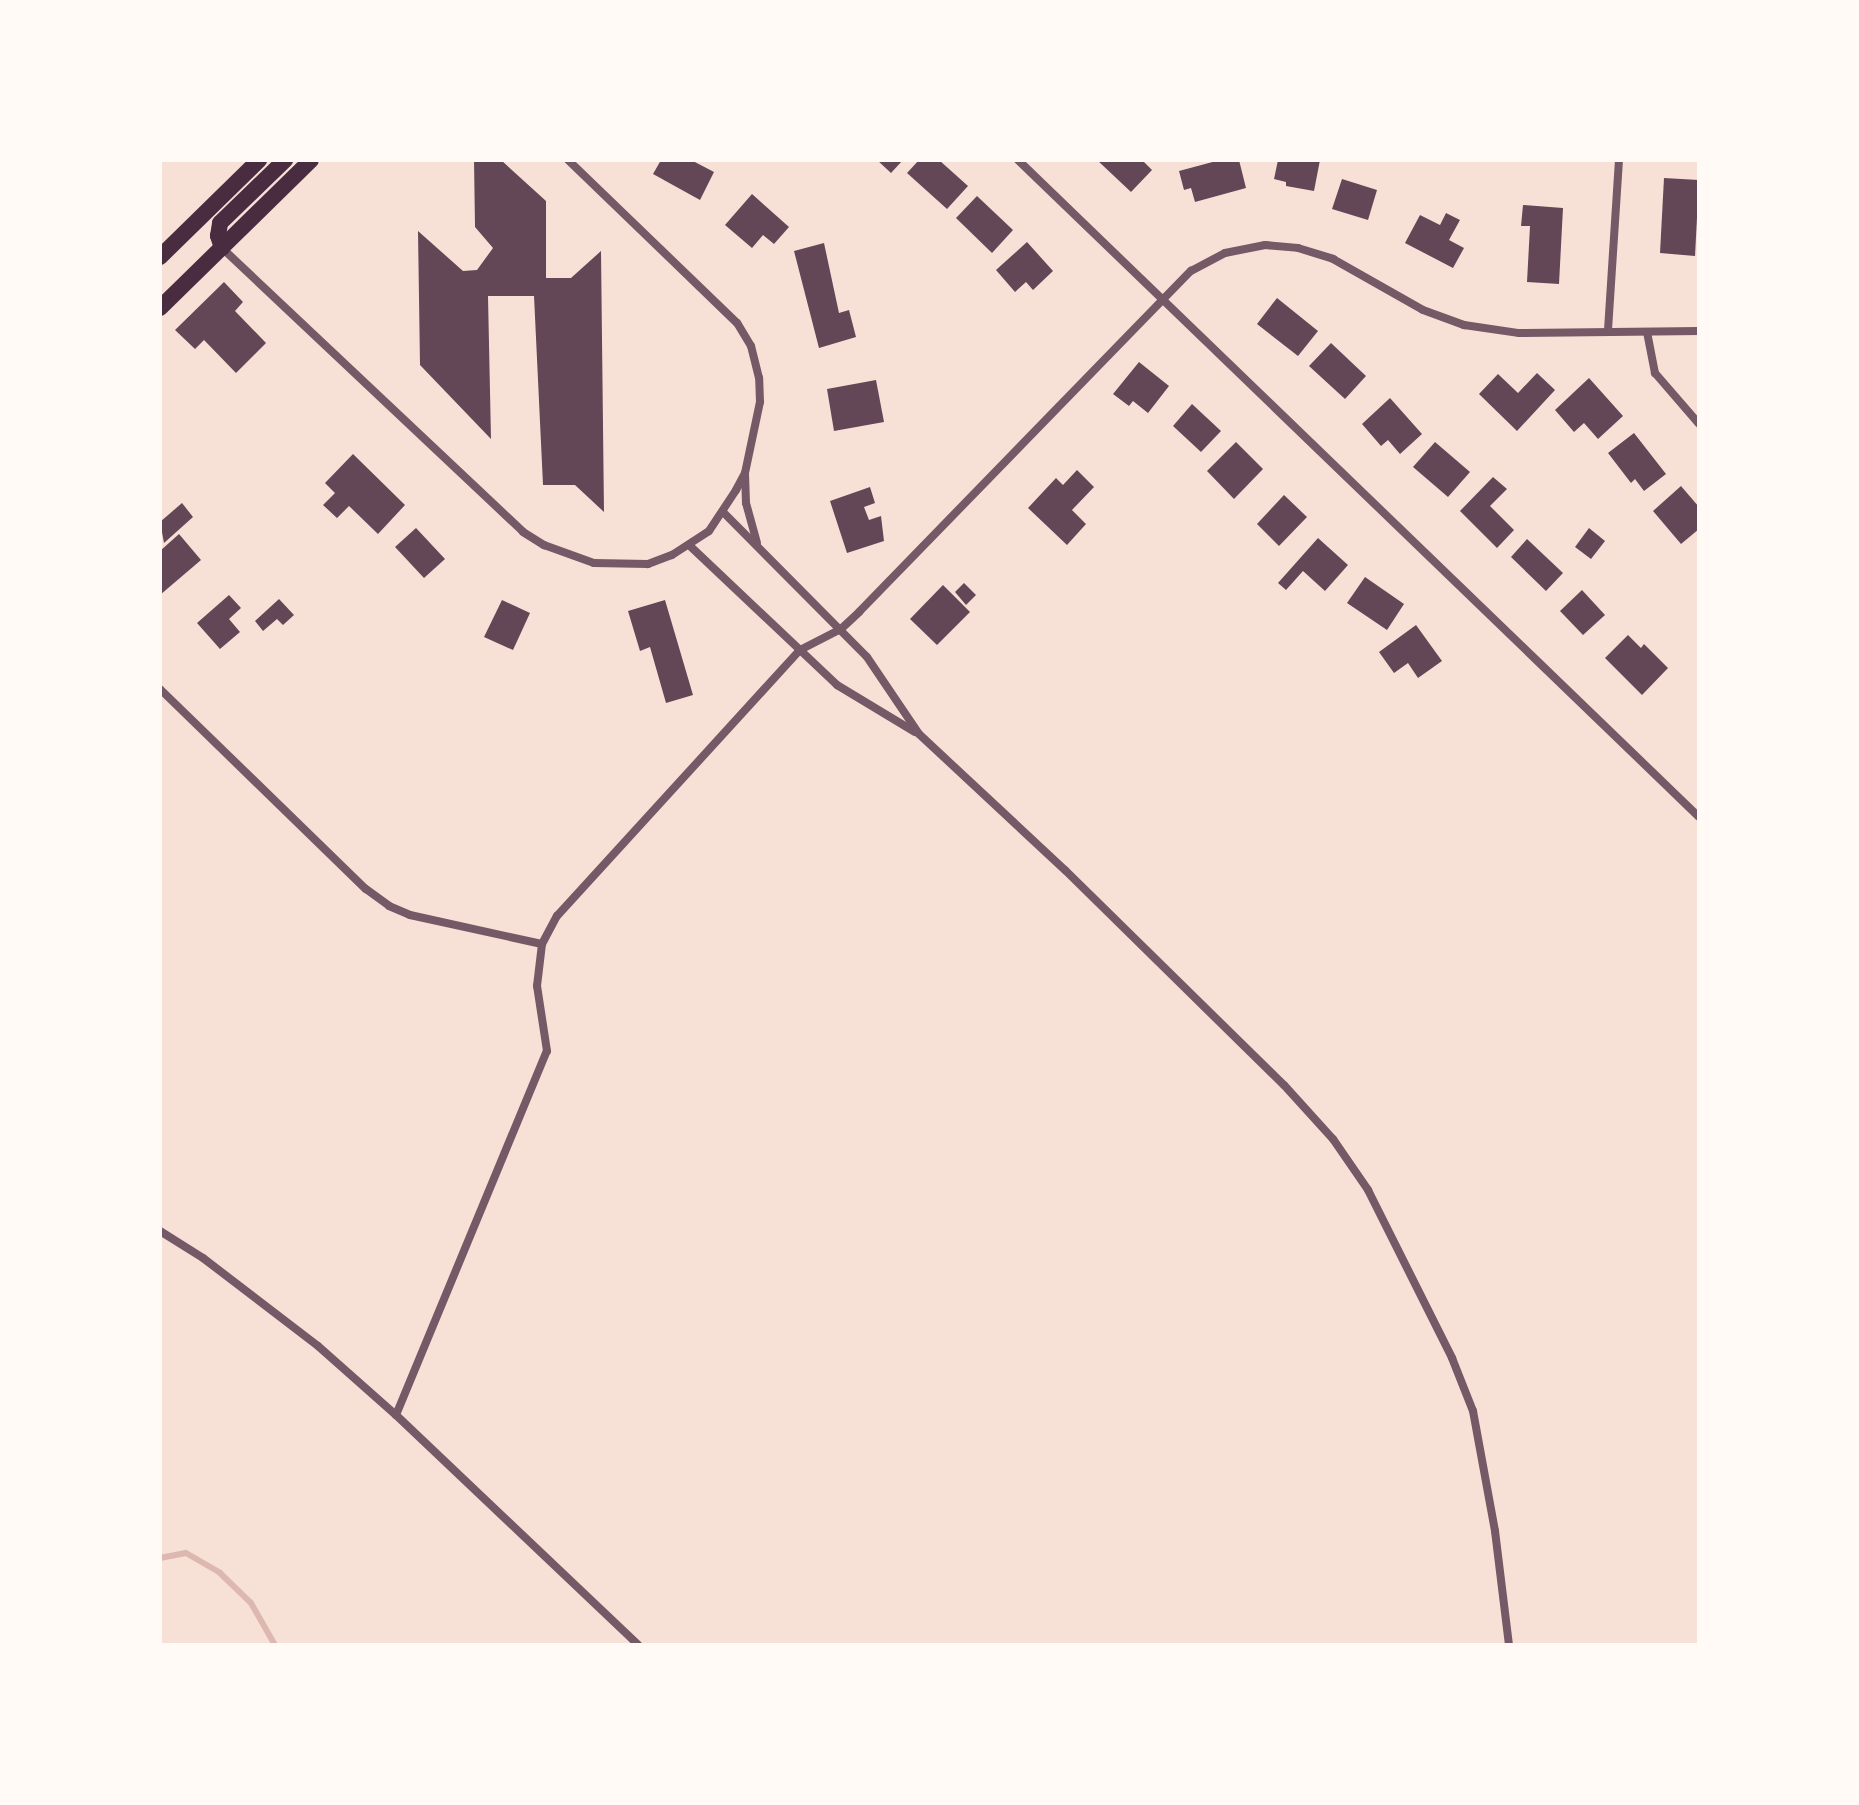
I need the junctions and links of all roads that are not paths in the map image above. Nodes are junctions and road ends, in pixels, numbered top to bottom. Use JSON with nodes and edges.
{"nodes":[{"id":1,"x":259,"y":160,"type":"edge"},
{"id":2,"x":285,"y":160,"type":"edge"},
{"id":3,"x":311,"y":160,"type":"edge"},
{"id":4,"x":568,"y":160,"type":"edge"},
{"id":5,"x":1018,"y":160,"type":"edge"},
{"id":6,"x":1619,"y":160,"type":"edge"},
{"id":7,"x":163,"y":248,"type":"edge"},
{"id":8,"x":222,"y":248,"type":"junction"},
{"id":9,"x":1164,"y":297,"type":"junction"},
{"id":10,"x":160,"y":308,"type":"edge"},
{"id":11,"x":1608,"y":330,"type":"junction"},
{"id":12,"x":1699,"y":331,"type":"edge"},
{"id":13,"x":1647,"y":332,"type":"junction"},
{"id":14,"x":1699,"y":424,"type":"edge"},
{"id":15,"x":745,"y":473,"type":"junction"},
{"id":16,"x":723,"y":512,"type":"junction"},
{"id":17,"x":689,"y":545,"type":"junction"},
{"id":18,"x":759,"y":547,"type":"junction"},
{"id":19,"x":841,"y":629,"type":"junction"},
{"id":20,"x":800,"y":650,"type":"junction"},
{"id":21,"x":160,"y":689,"type":"edge"},
{"id":22,"x":919,"y":734,"type":"junction"},
{"id":23,"x":1699,"y":817,"type":"edge"},
{"id":24,"x":542,"y":944,"type":"junction"},
{"id":25,"x":160,"y":1231,"type":"edge"},
{"id":26,"x":396,"y":1415,"type":"junction"},
{"id":27,"x":638,"y":1645,"type":"edge"},
{"id":28,"x":1509,"y":1645,"type":"edge"}],
"edges":[{"from":1,"to":7,"type":"main road"},
{"from":2,"to":8,"type":"main road"},
{"from":3,"to":8,"type":"main road"},
{"from":4,"to":15,"type":"street"},
{"from":5,"to":9,"type":"street"},
{"from":6,"to":11,"type":"street"},
{"from":8,"to":10,"type":"main road"},
{"from":8,"to":17,"type":"street"},
{"from":9,"to":11,"type":"street"},
{"from":9,"to":19,"type":"street"},
{"from":9,"to":23,"type":"street"},
{"from":11,"to":13,"type":"street"},
{"from":12,"to":13,"type":"street"},
{"from":13,"to":14,"type":"street"},
{"from":15,"to":16,"type":"street"},
{"from":15,"to":18,"type":"street"},
{"from":16,"to":17,"type":"street"},
{"from":16,"to":18,"type":"street"},
{"from":17,"to":20,"type":"street"},
{"from":18,"to":19,"type":"street"},
{"from":19,"to":20,"type":"street"},
{"from":19,"to":22,"type":"street"},
{"from":20,"to":22,"type":"street"},
{"from":20,"to":24,"type":"street"},
{"from":21,"to":24,"type":"street"},
{"from":22,"to":28,"type":"street"},
{"from":24,"to":26,"type":"street"},
{"from":25,"to":26,"type":"street"},
{"from":26,"to":27,"type":"street"}]}
